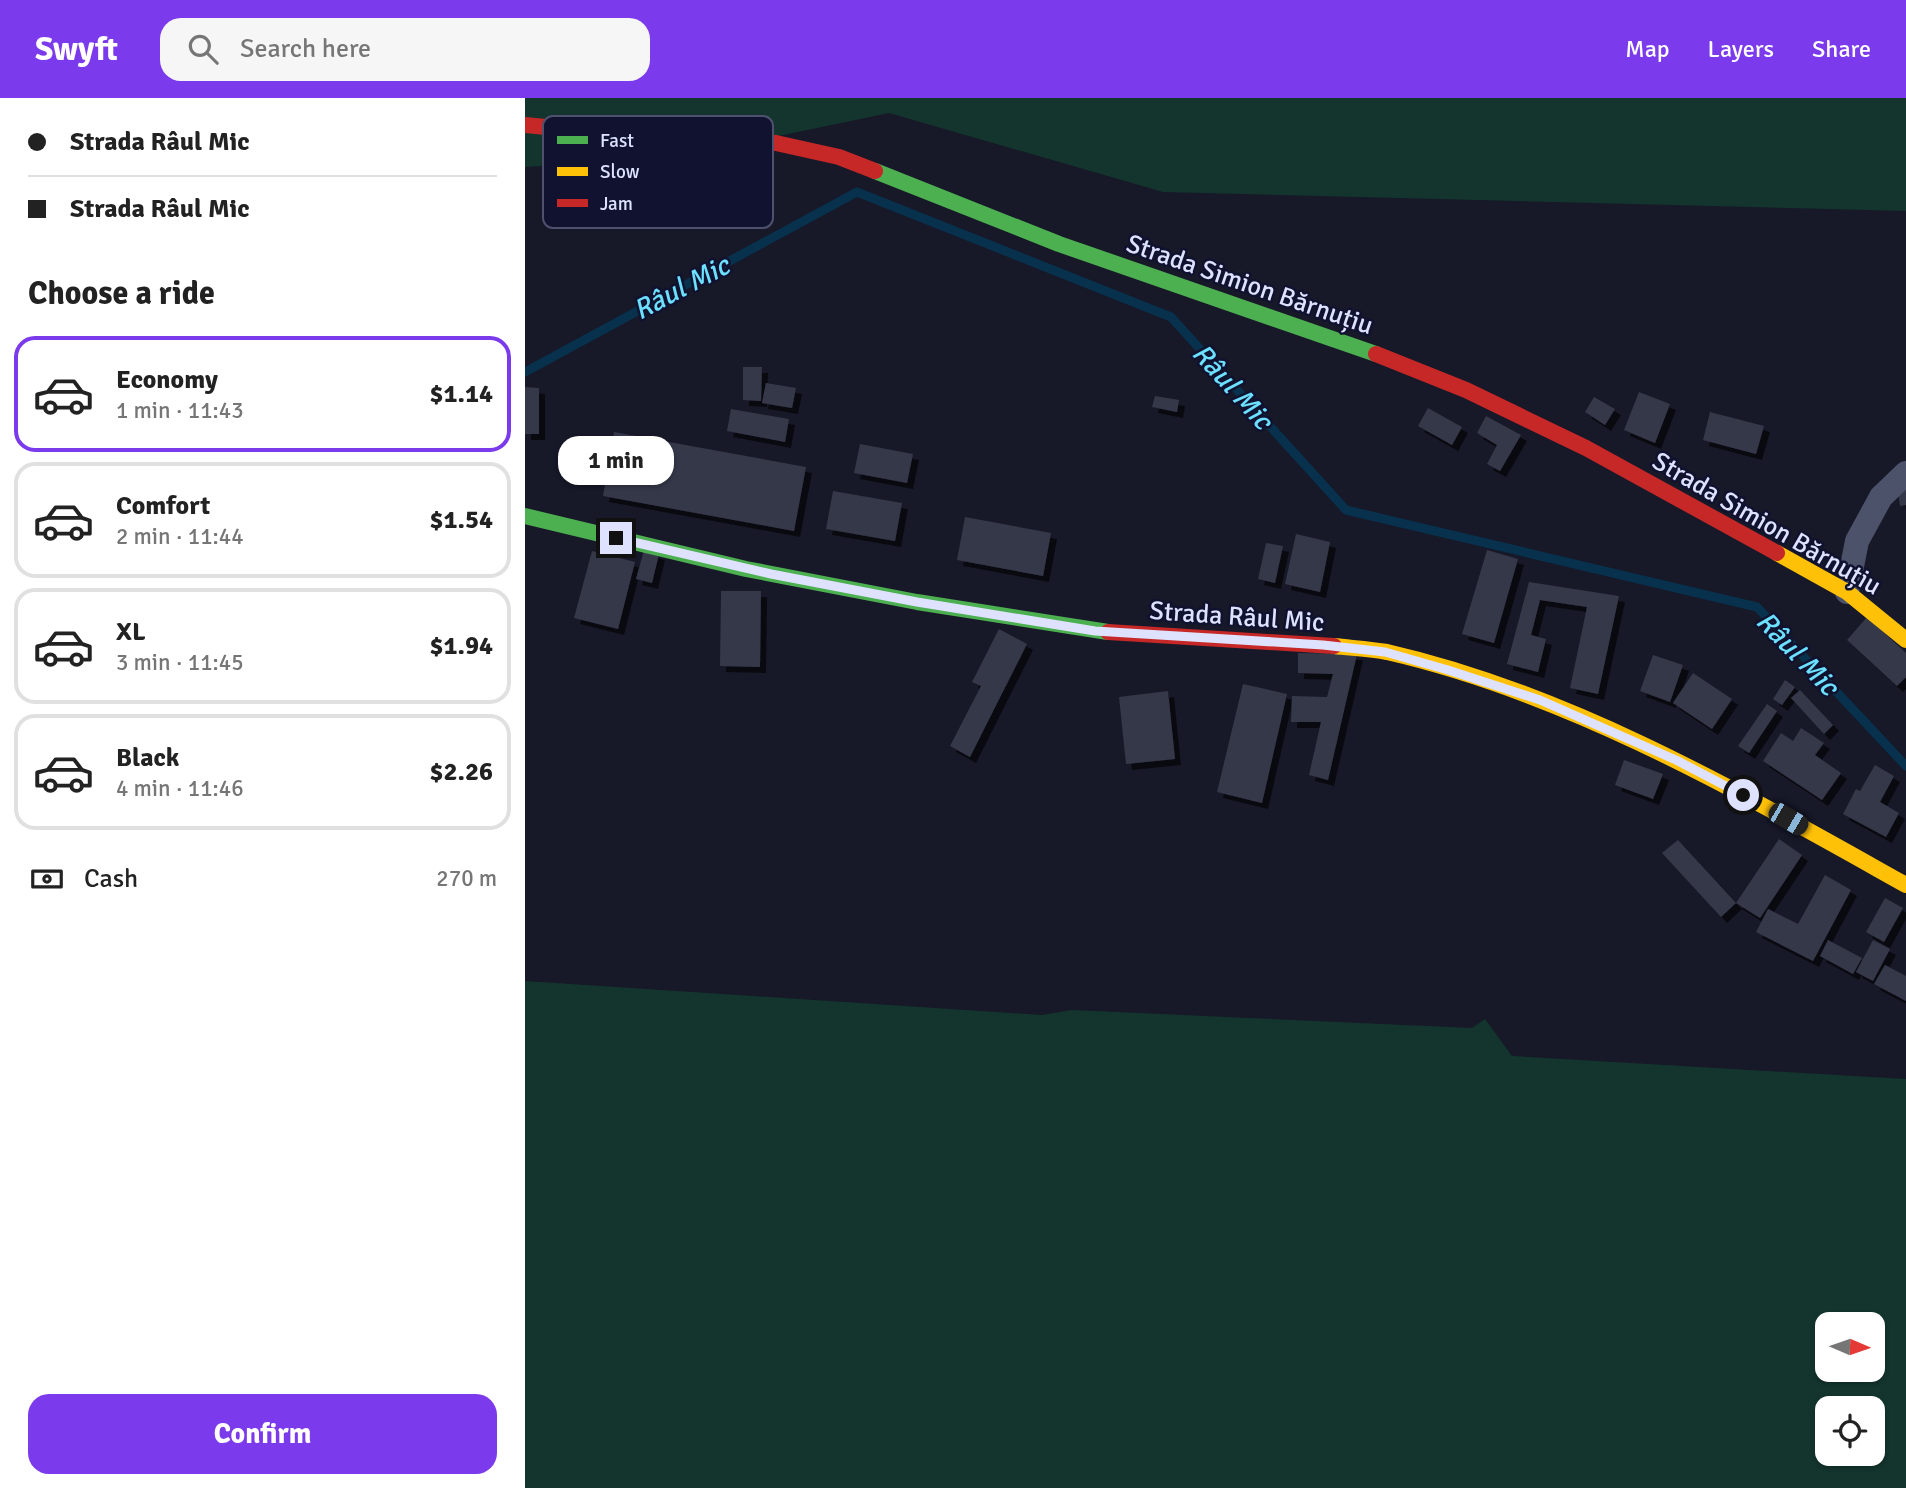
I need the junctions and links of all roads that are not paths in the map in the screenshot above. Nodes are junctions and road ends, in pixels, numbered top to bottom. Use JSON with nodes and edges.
{"nodes":[{"id":1,"x":525,"y":125,"type":"edge"},
{"id":2,"x":543,"y":128,"type":"edge"},
{"id":3,"x":773,"y":143,"type":"edge"},
{"id":4,"x":1906,"y":473,"type":"edge"},
{"id":5,"x":525,"y":516,"type":"edge"},
{"id":6,"x":1847,"y":592,"type":"junction"},
{"id":7,"x":1906,"y":640,"type":"edge"},
{"id":8,"x":1906,"y":885,"type":"edge"}],
"edges":[{"from":1,"to":2,"type":"street","name":"Strada Simion Bărnuțiu"},
{"from":3,"to":6,"type":"street","name":"Strada Simion Bărnuțiu"},
{"from":4,"to":6,"type":"street"},
{"from":5,"to":8,"type":"street","name":"Strada Râul Mic"},
{"from":6,"to":7,"type":"street","name":"Strada Simion Bărnuțiu"}]}
